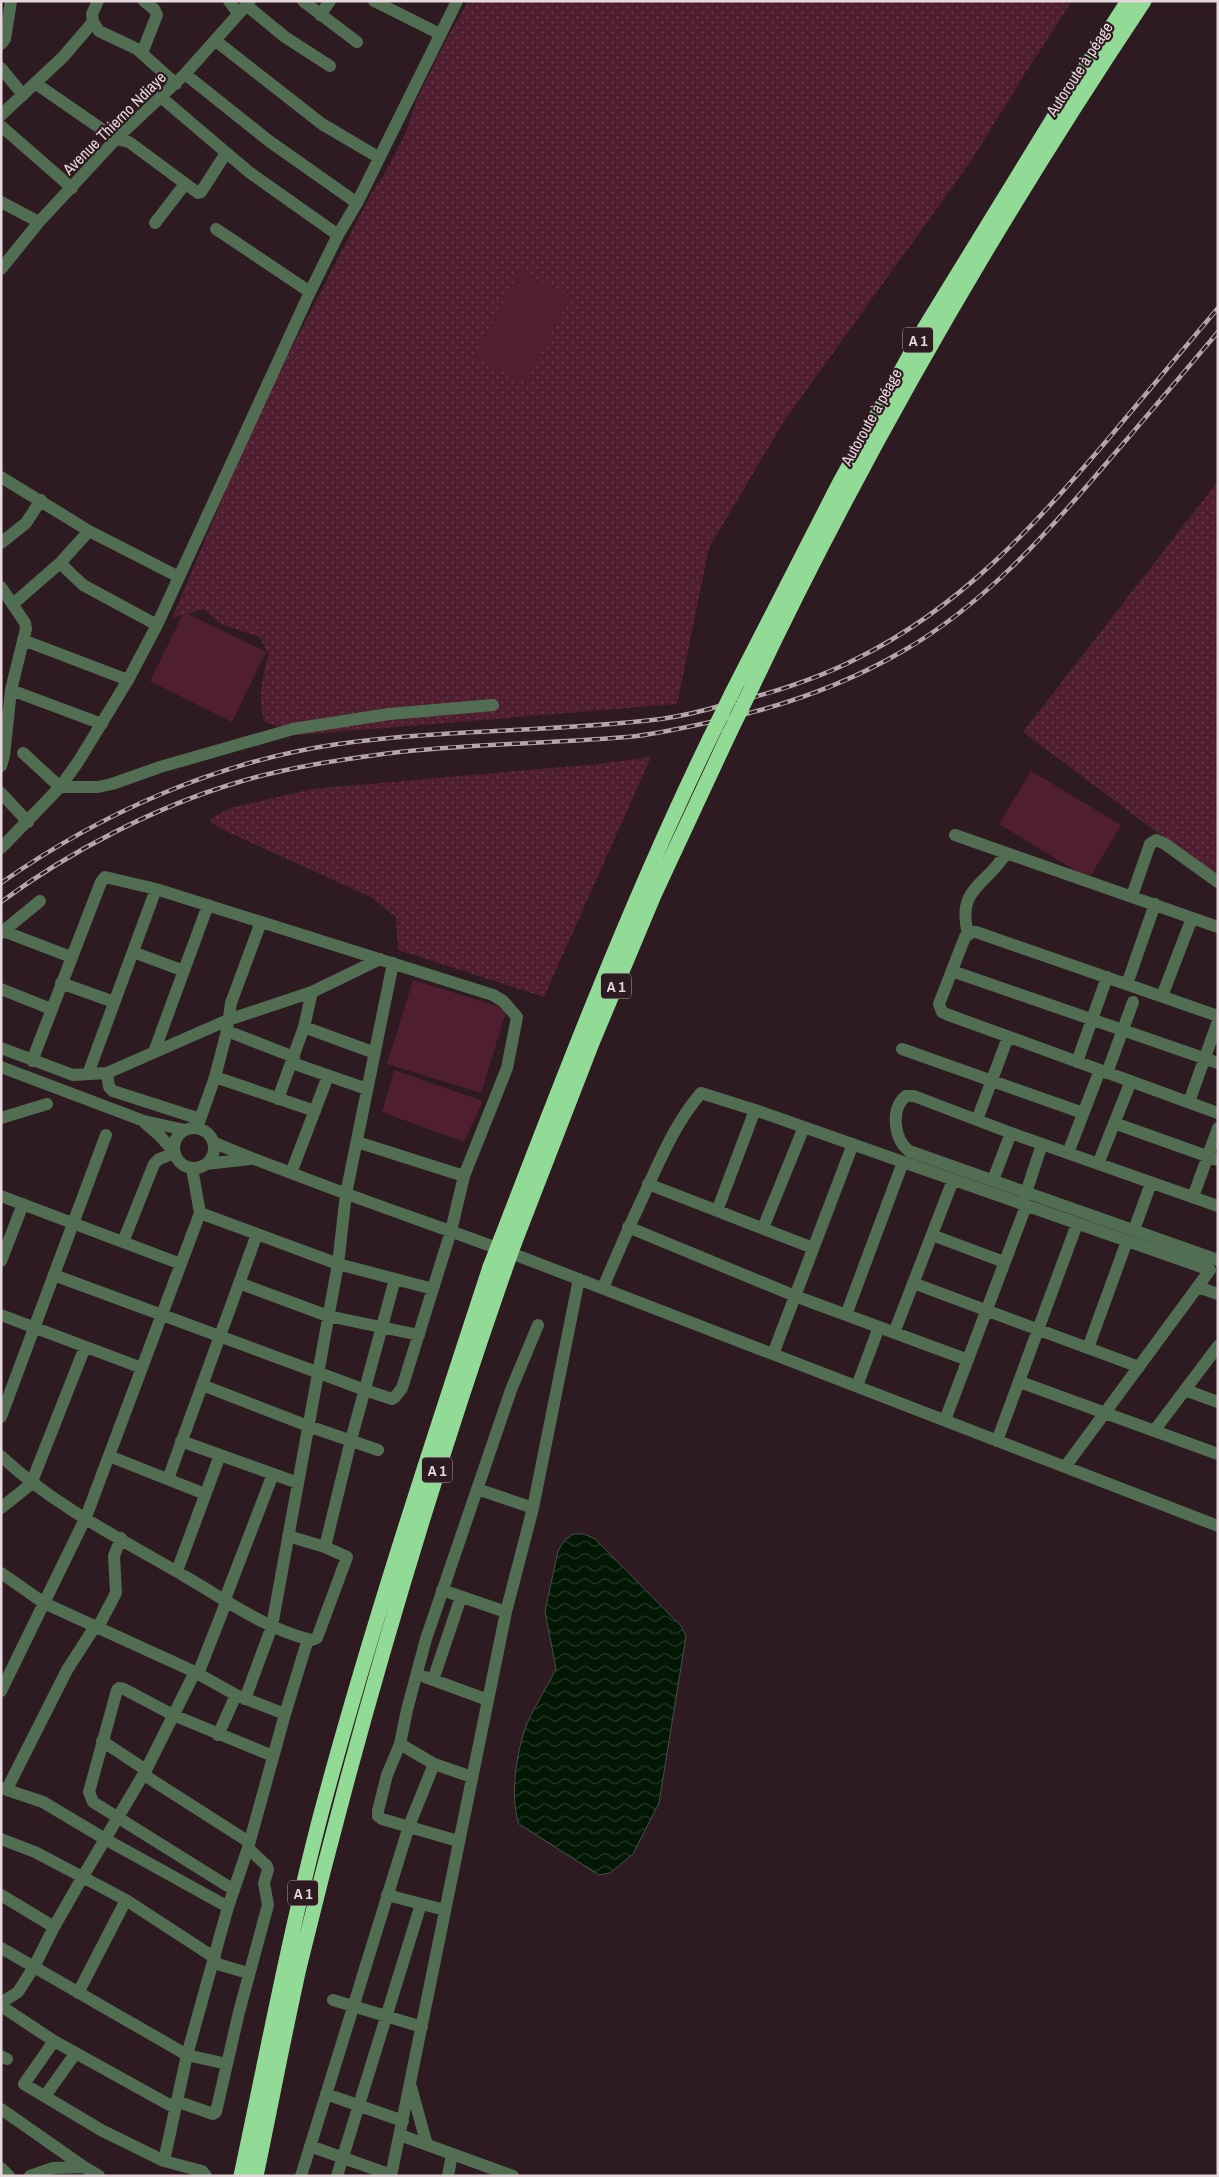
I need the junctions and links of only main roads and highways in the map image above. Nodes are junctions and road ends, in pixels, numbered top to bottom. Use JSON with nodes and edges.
{"nodes":[{"id":1,"x":1128,"y":1,"type":"edge"},
{"id":2,"x":1144,"y":1,"type":"edge"},
{"id":3,"x":508,"y":1241,"type":"junction"},
{"id":4,"x":497,"y":1269,"type":"junction"},
{"id":5,"x":241,"y":2176,"type":"edge"},
{"id":6,"x":256,"y":2176,"type":"edge"}],
"edges":[{"from":1,"to":3,"type":"highway","number":"A 1","bridge":true},
{"from":2,"to":3,"type":"highway","name":"Autoroute à péage","number":"A 1","bridge":true},
{"from":3,"to":4,"type":"highway","number":"A 1","bridge":true},
{"from":4,"to":5,"type":"highway","number":"A 1"},
{"from":4,"to":6,"type":"highway","number":"A 1"}]}
